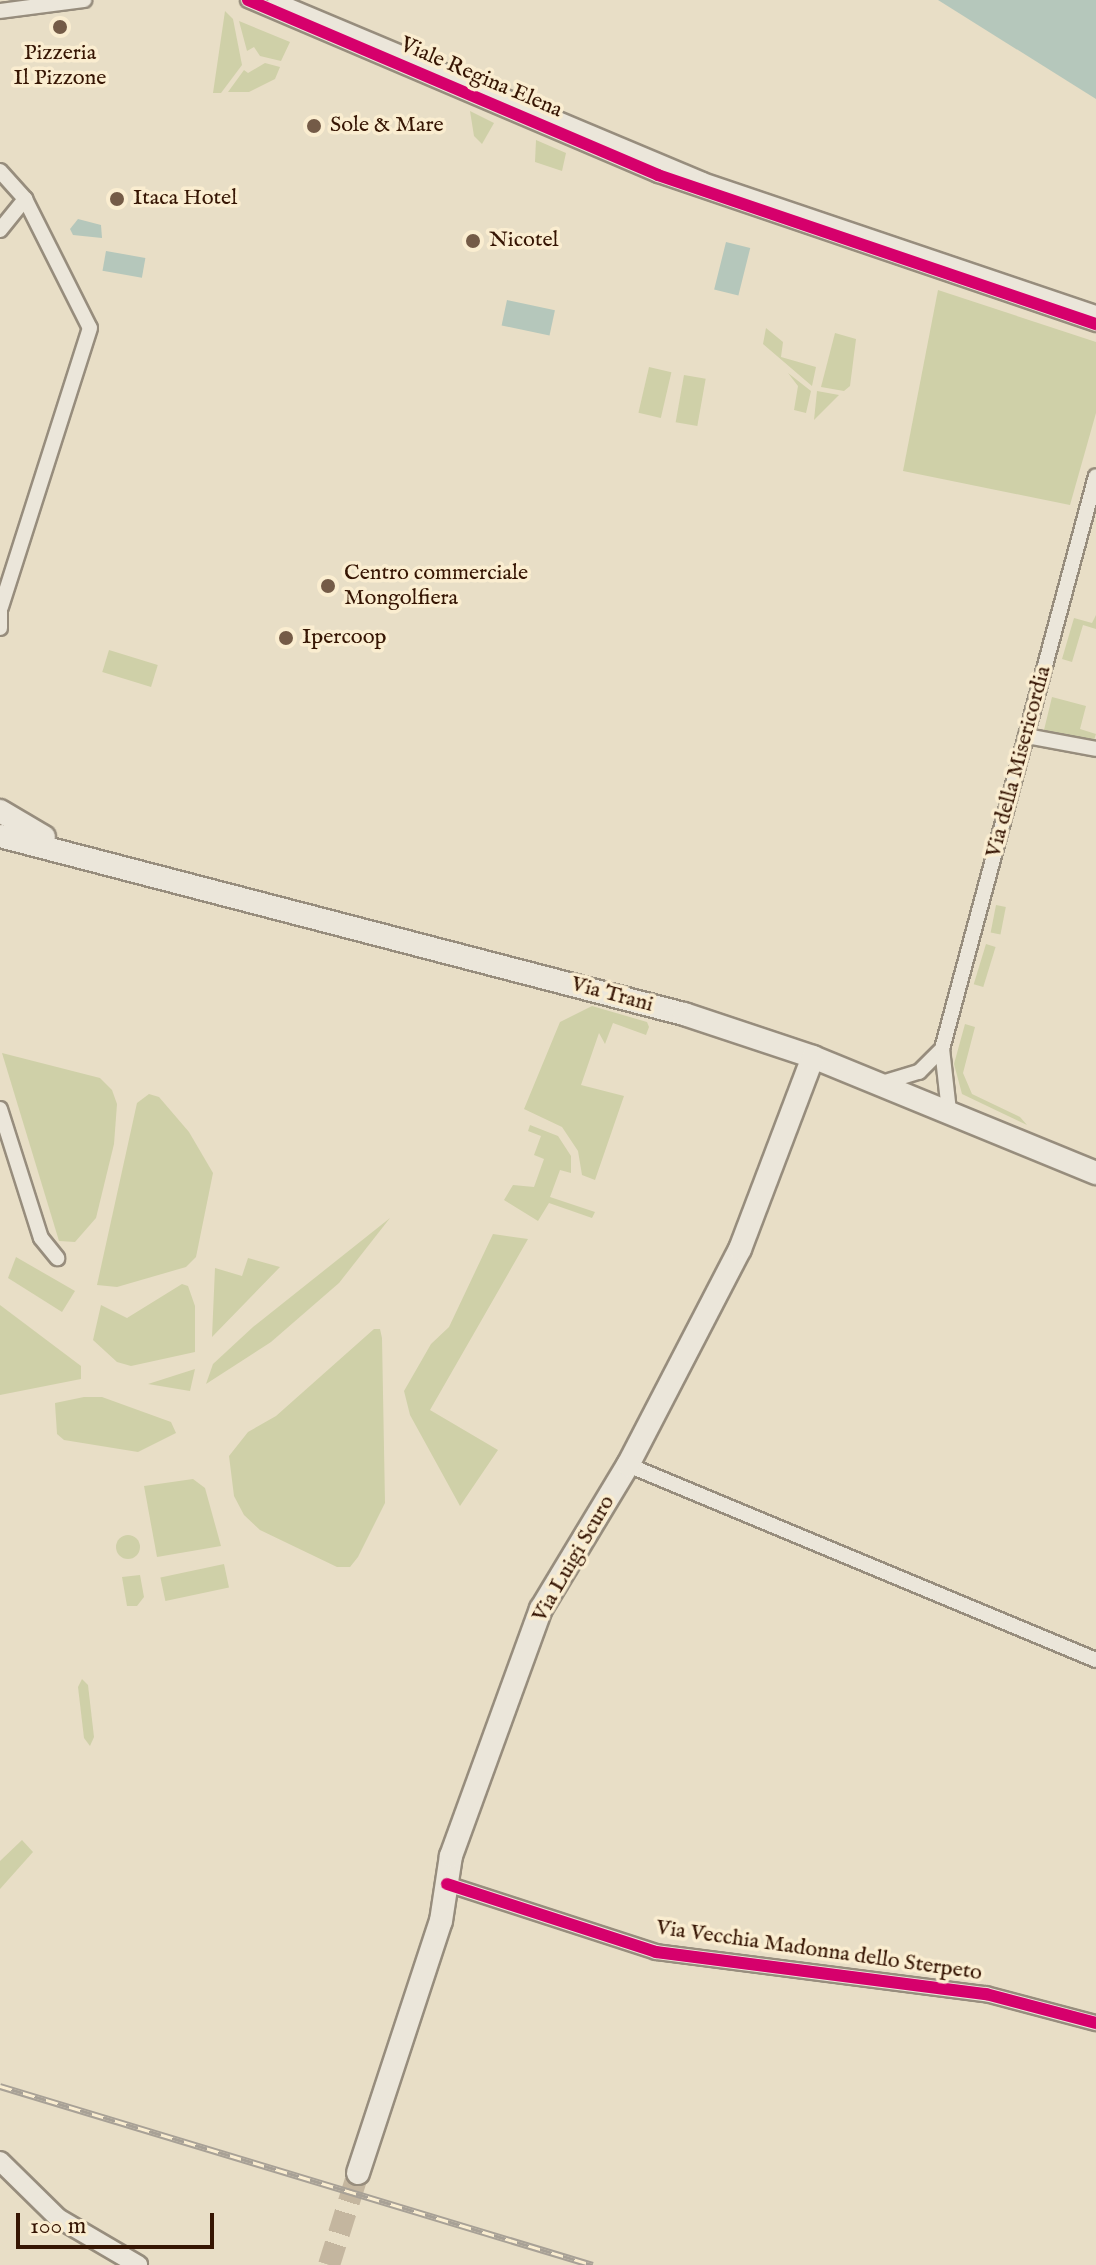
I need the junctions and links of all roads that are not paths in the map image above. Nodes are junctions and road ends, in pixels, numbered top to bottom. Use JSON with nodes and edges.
{"nodes":[{"id":1,"x":84,"y":0,"type":"edge"},
{"id":2,"x":248,"y":0,"type":"edge"},
{"id":3,"x":275,"y":0,"type":"edge"},
{"id":4,"x":0,"y":11,"type":"edge"},
{"id":5,"x":0,"y":171,"type":"edge"},
{"id":6,"x":702,"y":185,"type":"junction"},
{"id":7,"x":25,"y":199,"type":"junction"},
{"id":8,"x":0,"y":230,"type":"edge"},
{"id":9,"x":896,"y":251,"type":"junction"},
{"id":10,"x":1096,"y":313,"type":"edge"},
{"id":11,"x":1096,"y":324,"type":"edge"},
{"id":12,"x":1096,"y":476,"type":"edge"},
{"id":13,"x":1,"y":606,"type":"edge"},
{"id":14,"x":0,"y":628,"type":"edge"},
{"id":15,"x":1026,"y":736,"type":"junction"},
{"id":16,"x":1096,"y":749,"type":"edge"},
{"id":17,"x":0,"y":811,"type":"edge"},
{"id":18,"x":0,"y":836,"type":"edge"},
{"id":19,"x":111,"y":866,"type":"junction"},
{"id":20,"x":942,"y":1049,"type":"junction"},
{"id":21,"x":813,"y":1057,"type":"junction"},
{"id":22,"x":877,"y":1084,"type":"junction"},
{"id":23,"x":0,"y":1109,"type":"edge"},
{"id":24,"x":949,"y":1111,"type":"junction"},
{"id":25,"x":1096,"y":1173,"type":"edge"},
{"id":26,"x":57,"y":1258,"type":"dead end"},
{"id":27,"x":628,"y":1465,"type":"junction"},
{"id":28,"x":1096,"y":1660,"type":"edge"},
{"id":29,"x":447,"y":1884,"type":"junction"},
{"id":30,"x":1096,"y":2023,"type":"edge"},
{"id":31,"x":0,"y":2161,"type":"edge"},
{"id":32,"x":358,"y":2173,"type":"tunnel mouth"},
{"id":33,"x":138,"y":2265,"type":"edge"}],
"edges":[{"from":1,"to":4,"type":"street"},
{"from":2,"to":6,"type":"street","name":"Viale Regina Elena"},
{"from":3,"to":6,"type":"street","name":"Viale Regina Elena"},
{"from":5,"to":7,"type":"street"},
{"from":6,"to":9,"type":"street","name":"Viale Regina Elena"},
{"from":7,"to":8,"type":"street"},
{"from":7,"to":13,"type":"street"},
{"from":9,"to":10,"type":"street","name":"Viale Regina Elena"},
{"from":9,"to":11,"type":"street","name":"Viale Regina Elena"},
{"from":12,"to":15,"type":"street","name":"Via della Misericordia"},
{"from":13,"to":14,"type":"street"},
{"from":15,"to":16,"type":"street"},
{"from":15,"to":20,"type":"street","name":"Via della Misericordia"},
{"from":17,"to":19,"type":"main road","name":"Via Trani"},
{"from":18,"to":19,"type":"main road","name":"Via Trani"},
{"from":19,"to":21,"type":"main road","name":"Via Trani"},
{"from":20,"to":22,"type":"street"},
{"from":20,"to":24,"type":"street","name":"Via della Misericordia"},
{"from":21,"to":22,"type":"main road","name":"Via Trani"},
{"from":21,"to":27,"type":"main road","name":"Via Luigi Scuro"},
{"from":22,"to":24,"type":"main road","name":"Via Trani"},
{"from":23,"to":26,"type":"street"},
{"from":24,"to":25,"type":"main road","name":"Via Trani"},
{"from":27,"to":28,"type":"street"},
{"from":27,"to":29,"type":"main road","name":"Via Luigi Scuro"},
{"from":29,"to":30,"type":"street","name":"Via Vecchia Madonna dello Sterpeto"},
{"from":29,"to":32,"type":"main road","name":"Via Luigi Scuro"},
{"from":31,"to":33,"type":"street"}]}
